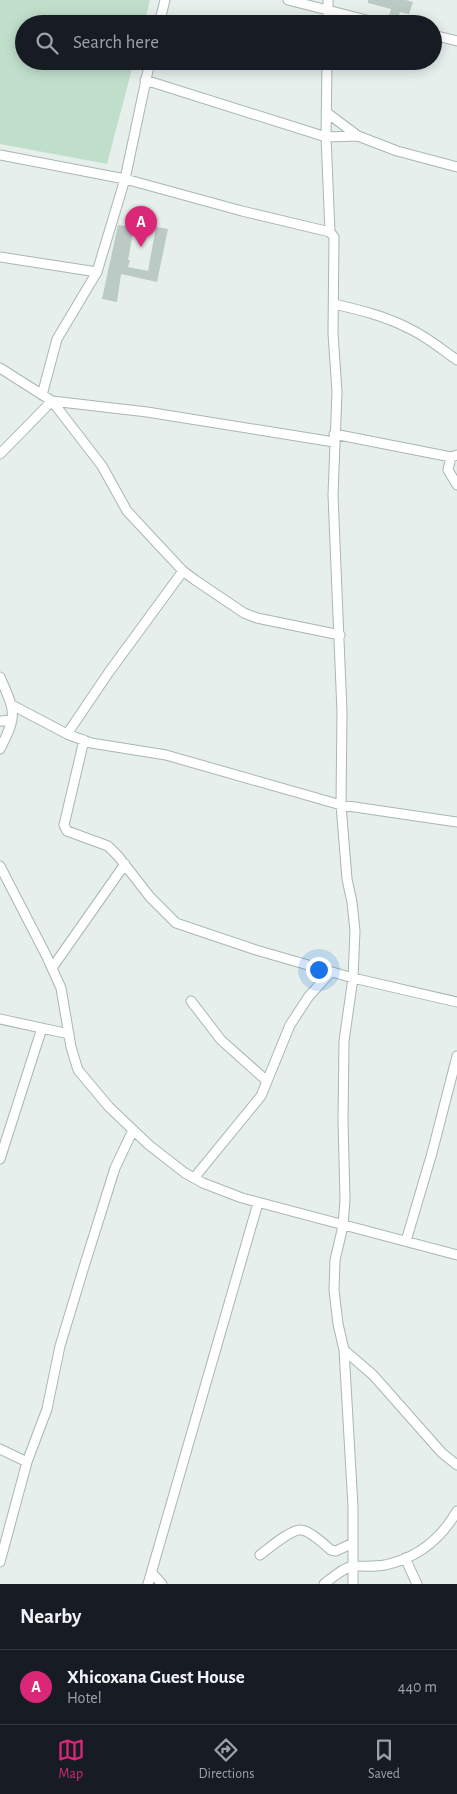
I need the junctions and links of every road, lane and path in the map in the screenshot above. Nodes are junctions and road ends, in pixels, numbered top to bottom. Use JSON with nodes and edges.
{"nodes":[{"id":1,"x":165,"y":0,"type":"edge"},
{"id":2,"x":288,"y":0,"type":"edge"},
{"id":3,"x":328,"y":0,"type":"edge"},
{"id":4,"x":328,"y":11,"type":"junction"},
{"id":5,"x":162,"y":15,"type":"edge"},
{"id":6,"x":328,"y":15,"type":"edge"},
{"id":7,"x":345,"y":15,"type":"edge"},
{"id":8,"x":442,"y":38,"type":"edge"},
{"id":9,"x":457,"y":41,"type":"edge"},
{"id":10,"x":148,"y":70,"type":"edge"},
{"id":11,"x":327,"y":70,"type":"edge"},
{"id":12,"x":145,"y":80,"type":"junction"},
{"id":13,"x":326,"y":112,"type":"junction"},
{"id":14,"x":358,"y":136,"type":"junction"},
{"id":15,"x":326,"y":137,"type":"junction"},
{"id":16,"x":0,"y":155,"type":"edge"},
{"id":17,"x":457,"y":167,"type":"edge"},
{"id":18,"x":125,"y":179,"type":"junction"},
{"id":19,"x":330,"y":232,"type":"junction"},
{"id":20,"x":0,"y":257,"type":"edge"},
{"id":21,"x":97,"y":272,"type":"junction"},
{"id":22,"x":334,"y":304,"type":"junction"},
{"id":23,"x":457,"y":360,"type":"edge"},
{"id":24,"x":0,"y":368,"type":"edge"},
{"id":25,"x":42,"y":395,"type":"junction"},
{"id":26,"x":52,"y":401,"type":"junction"},
{"id":27,"x":334,"y":438,"type":"junction"},
{"id":28,"x":0,"y":454,"type":"edge"},
{"id":29,"x":454,"y":456,"type":"edge"},
{"id":30,"x":457,"y":485,"type":"edge"},
{"id":31,"x":183,"y":571,"type":"junction"},
{"id":32,"x":340,"y":635,"type":"junction"},
{"id":33,"x":0,"y":677,"type":"edge"},
{"id":34,"x":12,"y":706,"type":"junction"},
{"id":35,"x":12,"y":720,"type":"junction"},
{"id":36,"x":0,"y":721,"type":"edge"},
{"id":37,"x":67,"y":734,"type":"junction"},
{"id":38,"x":84,"y":740,"type":"junction"},
{"id":39,"x":0,"y":749,"type":"edge"},
{"id":40,"x":341,"y":805,"type":"junction"},
{"id":41,"x":457,"y":822,"type":"edge"},
{"id":42,"x":125,"y":864,"type":"junction"},
{"id":43,"x":0,"y":866,"type":"edge"},
{"id":44,"x":52,"y":968,"type":"junction"},
{"id":45,"x":331,"y":972,"type":"junction"},
{"id":46,"x":352,"y":978,"type":"junction"},
{"id":47,"x":191,"y":1001,"type":"dead end"},
{"id":48,"x":457,"y":1002,"type":"edge"},
{"id":49,"x":0,"y":1019,"type":"edge"},
{"id":50,"x":42,"y":1028,"type":"junction"},
{"id":51,"x":68,"y":1034,"type":"junction"},
{"id":52,"x":457,"y":1056,"type":"edge"},
{"id":53,"x":267,"y":1082,"type":"junction"},
{"id":54,"x":133,"y":1130,"type":"junction"},
{"id":55,"x":0,"y":1159,"type":"edge"},
{"id":56,"x":194,"y":1178,"type":"junction"},
{"id":57,"x":258,"y":1203,"type":"junction"},
{"id":58,"x":343,"y":1226,"type":"junction"},
{"id":59,"x":406,"y":1241,"type":"junction"},
{"id":60,"x":457,"y":1255,"type":"edge"},
{"id":61,"x":344,"y":1350,"type":"junction"},
{"id":62,"x":0,"y":1449,"type":"edge"},
{"id":63,"x":27,"y":1462,"type":"junction"},
{"id":64,"x":457,"y":1465,"type":"edge"},
{"id":65,"x":457,"y":1511,"type":"edge"},
{"id":66,"x":353,"y":1544,"type":"junction"},
{"id":67,"x":260,"y":1555,"type":"dead end"},
{"id":68,"x":405,"y":1558,"type":"junction"},
{"id":69,"x":0,"y":1562,"type":"edge"},
{"id":70,"x":353,"y":1566,"type":"junction"},
{"id":71,"x":152,"y":1573,"type":"junction"},
{"id":72,"x":148,"y":1584,"type":"edge"},
{"id":73,"x":162,"y":1584,"type":"edge"},
{"id":74,"x":324,"y":1584,"type":"edge"},
{"id":75,"x":353,"y":1584,"type":"edge"},
{"id":76,"x":417,"y":1584,"type":"edge"}],
"edges":[{"from":1,"to":5,"type":"street"},
{"from":2,"to":4,"type":"street"},
{"from":3,"to":4,"type":"street"},
{"from":4,"to":6,"type":"street"},
{"from":4,"to":7,"type":"street"},
{"from":8,"to":9,"type":"street"},
{"from":10,"to":12,"type":"street"},
{"from":11,"to":13,"type":"street"},
{"from":12,"to":15,"type":"street"},
{"from":12,"to":18,"type":"street"},
{"from":13,"to":14,"type":"street"},
{"from":13,"to":15,"type":"street"},
{"from":14,"to":15,"type":"street"},
{"from":14,"to":17,"type":"street"},
{"from":15,"to":19,"type":"street"},
{"from":16,"to":18,"type":"street"},
{"from":18,"to":19,"type":"street"},
{"from":18,"to":21,"type":"street"},
{"from":19,"to":22,"type":"street"},
{"from":20,"to":21,"type":"street"},
{"from":21,"to":25,"type":"street"},
{"from":22,"to":23,"type":"street"},
{"from":22,"to":27,"type":"street"},
{"from":24,"to":25,"type":"street"},
{"from":25,"to":26,"type":"street"},
{"from":26,"to":27,"type":"street"},
{"from":26,"to":28,"type":"street"},
{"from":26,"to":31,"type":"street"},
{"from":27,"to":29,"type":"street"},
{"from":27,"to":32,"type":"street"},
{"from":29,"to":30,"type":"street"},
{"from":31,"to":32,"type":"street"},
{"from":31,"to":37,"type":"street"},
{"from":32,"to":40,"type":"street"},
{"from":33,"to":34,"type":"street"},
{"from":34,"to":35,"type":"street"},
{"from":34,"to":37,"type":"street"},
{"from":35,"to":36,"type":"street"},
{"from":35,"to":39,"type":"street"},
{"from":37,"to":38,"type":"street"},
{"from":38,"to":40,"type":"street"},
{"from":38,"to":42,"type":"street"},
{"from":40,"to":41,"type":"street"},
{"from":40,"to":46,"type":"street"},
{"from":42,"to":44,"type":"street"},
{"from":42,"to":45,"type":"street"},
{"from":43,"to":44,"type":"street"},
{"from":44,"to":51,"type":"street"},
{"from":45,"to":46,"type":"street"},
{"from":45,"to":53,"type":"street"},
{"from":46,"to":48,"type":"street"},
{"from":46,"to":58,"type":"street"},
{"from":47,"to":53,"type":"street"},
{"from":49,"to":50,"type":"street"},
{"from":50,"to":51,"type":"street"},
{"from":50,"to":55,"type":"street"},
{"from":51,"to":54,"type":"street"},
{"from":52,"to":59,"type":"street"},
{"from":53,"to":56,"type":"street"},
{"from":54,"to":56,"type":"street"},
{"from":54,"to":63,"type":"street"},
{"from":56,"to":57,"type":"street"},
{"from":57,"to":58,"type":"street"},
{"from":57,"to":71,"type":"street"},
{"from":58,"to":59,"type":"street"},
{"from":58,"to":61,"type":"street"},
{"from":59,"to":60,"type":"street"},
{"from":61,"to":64,"type":"street"},
{"from":61,"to":66,"type":"street"},
{"from":62,"to":63,"type":"street"},
{"from":63,"to":69,"type":"street"},
{"from":65,"to":68,"type":"street"},
{"from":66,"to":67,"type":"street"},
{"from":66,"to":70,"type":"street"},
{"from":68,"to":70,"type":"street"},
{"from":68,"to":76,"type":"street"},
{"from":70,"to":74,"type":"street"},
{"from":70,"to":75,"type":"street"},
{"from":71,"to":72,"type":"street"},
{"from":71,"to":73,"type":"street"}]}
